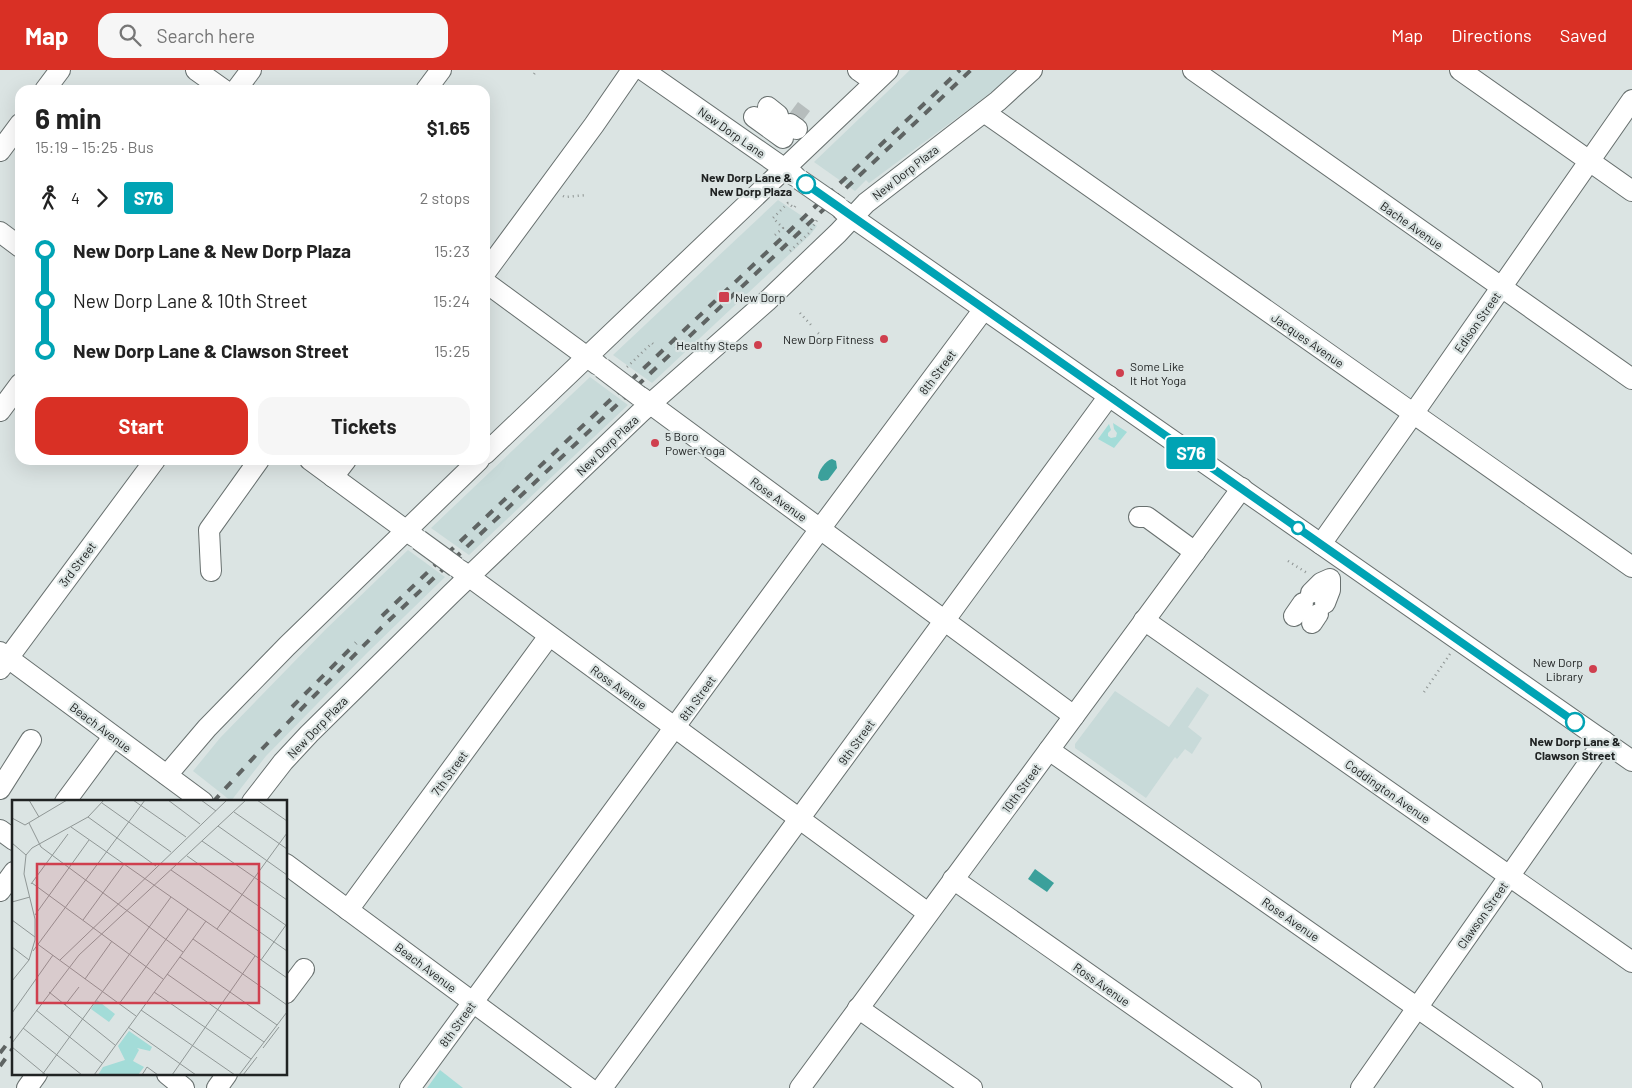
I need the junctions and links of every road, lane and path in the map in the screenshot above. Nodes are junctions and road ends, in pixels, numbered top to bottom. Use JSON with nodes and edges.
{"nodes":[{"id":1,"x":60,"y":70,"type":"edge"},
{"id":2,"x":196,"y":70,"type":"edge"},
{"id":3,"x":251,"y":70,"type":"edge"},
{"id":4,"x":441,"y":70,"type":"edge"},
{"id":5,"x":537,"y":70,"type":"edge"},
{"id":6,"x":632,"y":70,"type":"edge"},
{"id":7,"x":643,"y":70,"type":"edge"},
{"id":8,"x":858,"y":70,"type":"edge"},
{"id":9,"x":1032,"y":70,"type":"edge"},
{"id":10,"x":1193,"y":70,"type":"edge"},
{"id":11,"x":1460,"y":70,"type":"edge"},
{"id":12,"x":534,"y":74,"type":"dead end"},
{"id":13,"x":882,"y":76,"type":"edge"},
{"id":14,"x":49,"y":85,"type":"edge"},
{"id":15,"x":217,"y":85,"type":"edge"},
{"id":16,"x":240,"y":85,"type":"edge"},
{"id":17,"x":430,"y":85,"type":"edge"},
{"id":18,"x":1632,"y":100,"type":"edge"},
{"id":19,"x":984,"y":112,"type":"junction"},
{"id":20,"x":15,"y":131,"type":"edge"},
{"id":21,"x":0,"y":151,"type":"edge"},
{"id":22,"x":1589,"y":162,"type":"junction"},
{"id":23,"x":792,"y":174,"type":"junction"},
{"id":24,"x":1632,"y":191,"type":"edge"},
{"id":25,"x":560,"y":193,"type":"dead end"},
{"id":26,"x":587,"y":195,"type":"dead end"},
{"id":27,"x":796,"y":205,"type":"dead end"},
{"id":28,"x":846,"y":212,"type":"junction"},
{"id":29,"x":817,"y":220,"type":"dead end"},
{"id":30,"x":0,"y":232,"type":"edge"},
{"id":31,"x":775,"y":235,"type":"dead end"},
{"id":32,"x":15,"y":243,"type":"edge"},
{"id":33,"x":790,"y":250,"type":"dead end"},
{"id":34,"x":490,"y":266,"type":"edge"},
{"id":35,"x":490,"y":286,"type":"edge"},
{"id":36,"x":1501,"y":287,"type":"junction"},
{"id":37,"x":984,"y":308,"type":"junction"},
{"id":38,"x":800,"y":313,"type":"dead end"},
{"id":39,"x":812,"y":326,"type":"dead end"},
{"id":40,"x":818,"y":333,"type":"dead end"},
{"id":41,"x":824,"y":339,"type":"dead end"},
{"id":42,"x":654,"y":345,"type":"dead end"},
{"id":43,"x":595,"y":362,"type":"junction"},
{"id":44,"x":628,"y":366,"type":"dead end"},
{"id":45,"x":1632,"y":379,"type":"edge"},
{"id":46,"x":15,"y":391,"type":"edge"},
{"id":47,"x":1109,"y":396,"type":"junction"},
{"id":48,"x":645,"y":400,"type":"junction"},
{"id":49,"x":0,"y":411,"type":"edge"},
{"id":50,"x":1413,"y":414,"type":"junction"},
{"id":51,"x":490,"y":450,"type":"edge"},
{"id":52,"x":151,"y":465,"type":"edge"},
{"id":53,"x":254,"y":465,"type":"edge"},
{"id":54,"x":317,"y":465,"type":"edge"},
{"id":55,"x":342,"y":465,"type":"edge"},
{"id":56,"x":475,"y":465,"type":"edge"},
{"id":57,"x":333,"y":477,"type":"junction"},
{"id":58,"x":1242,"y":488,"type":"junction"},
{"id":59,"x":1139,"y":516,"type":"dead end"},
{"id":60,"x":820,"y":529,"type":"junction"},
{"id":61,"x":412,"y":535,"type":"junction"},
{"id":62,"x":1321,"y":544,"type":"junction"},
{"id":63,"x":1195,"y":552,"type":"junction"},
{"id":64,"x":1344,"y":560,"type":"junction"},
{"id":65,"x":1288,"y":561,"type":"dead end"},
{"id":66,"x":1632,"y":567,"type":"edge"},
{"id":67,"x":211,"y":571,"type":"dead end"},
{"id":68,"x":1304,"y":571,"type":"dead end"},
{"id":69,"x":463,"y":572,"type":"junction"},
{"id":70,"x":1310,"y":609,"type":"dead end"},
{"id":71,"x":1144,"y":620,"type":"junction"},
{"id":72,"x":945,"y":621,"type":"junction"},
{"id":73,"x":549,"y":636,"type":"junction"},
{"id":74,"x":1450,"y":654,"type":"dead end"},
{"id":75,"x":3,"y":659,"type":"edge"},
{"id":76,"x":1424,"y":692,"type":"dead end"},
{"id":77,"x":1074,"y":716,"type":"junction"},
{"id":78,"x":674,"y":728,"type":"junction"},
{"id":79,"x":113,"y":737,"type":"junction"},
{"id":80,"x":31,"y":740,"type":"dead end"},
{"id":81,"x":1604,"y":741,"type":"junction"},
{"id":82,"x":1049,"y":750,"type":"junction"},
{"id":83,"x":1632,"y":761,"type":"edge"},
{"id":84,"x":173,"y":779,"type":"junction"},
{"id":85,"x":0,"y":789,"type":"edge"},
{"id":86,"x":66,"y":800,"type":"edge"},
{"id":87,"x":200,"y":800,"type":"edge"},
{"id":88,"x":254,"y":800,"type":"edge"},
{"id":89,"x":799,"y":820,"type":"junction"},
{"id":90,"x":0,"y":830,"type":"edge"},
{"id":91,"x":12,"y":839,"type":"edge"},
{"id":92,"x":288,"y":865,"type":"edge"},
{"id":93,"x":12,"y":875,"type":"edge"},
{"id":94,"x":1509,"y":876,"type":"junction"},
{"id":95,"x":953,"y":879,"type":"junction"},
{"id":96,"x":0,"y":891,"type":"edge"},
{"id":97,"x":348,"y":910,"type":"junction"},
{"id":98,"x":928,"y":913,"type":"junction"},
{"id":99,"x":1632,"y":962,"type":"edge"},
{"id":100,"x":304,"y":969,"type":"dead end"},
{"id":101,"x":288,"y":990,"type":"edge"},
{"id":102,"x":473,"y":1002,"type":"junction"},
{"id":103,"x":858,"y":1008,"type":"junction"},
{"id":104,"x":1417,"y":1008,"type":"junction"},
{"id":105,"x":36,"y":1076,"type":"edge"},
{"id":106,"x":169,"y":1076,"type":"edge"},
{"id":107,"x":226,"y":1076,"type":"edge"},
{"id":108,"x":27,"y":1088,"type":"edge"},
{"id":109,"x":184,"y":1088,"type":"edge"},
{"id":110,"x":217,"y":1088,"type":"edge"},
{"id":111,"x":410,"y":1088,"type":"edge"},
{"id":112,"x":590,"y":1088,"type":"edge"},
{"id":113,"x":602,"y":1088,"type":"edge"},
{"id":114,"x":800,"y":1088,"type":"edge"},
{"id":115,"x":972,"y":1088,"type":"edge"},
{"id":116,"x":1251,"y":1088,"type":"edge"},
{"id":117,"x":1361,"y":1088,"type":"edge"},
{"id":118,"x":1532,"y":1088,"type":"edge"}],
"edges":[{"from":1,"to":14,"type":"street"},
{"from":2,"to":15,"type":"street"},
{"from":3,"to":16,"type":"street"},
{"from":4,"to":17,"type":"street"},
{"from":5,"to":12,"type":"path"},
{"from":6,"to":34,"type":"street"},
{"from":7,"to":23,"type":"street","name":"New Dorp Lane"},
{"from":8,"to":13,"type":"street"},
{"from":9,"to":19,"type":"street","name":"New Dorp Plaza"},
{"from":10,"to":36,"type":"street","name":"Bache Avenue"},
{"from":11,"to":22,"type":"street"},
{"from":13,"to":23,"type":"street"},
{"from":18,"to":22,"type":"street","name":"Edison Street"},
{"from":19,"to":28,"type":"street","name":"New Dorp Plaza"},
{"from":19,"to":50,"type":"street","name":"Jacques Avenue"},
{"from":20,"to":21,"type":"street"},
{"from":22,"to":24,"type":"street"},
{"from":22,"to":36,"type":"street","name":"Edison Street"},
{"from":23,"to":28,"type":"street","name":"New Dorp Lane","bridge":true},
{"from":23,"to":43,"type":"street"},
{"from":25,"to":26,"type":"path"},
{"from":27,"to":31,"type":"path"},
{"from":28,"to":37,"type":"street","name":"New Dorp Lane"},
{"from":28,"to":48,"type":"street","name":"New Dorp Plaza"},
{"from":29,"to":33,"type":"path"},
{"from":30,"to":32,"type":"street"},
{"from":35,"to":43,"type":"street","name":"Rose Avenue"},
{"from":36,"to":45,"type":"street","name":"Bache Avenue"},
{"from":36,"to":50,"type":"street","name":"Edison Street"},
{"from":37,"to":47,"type":"street","name":"New Dorp Lane"},
{"from":37,"to":60,"type":"street","name":"8th Street"},
{"from":38,"to":39,"type":"path"},
{"from":40,"to":41,"type":"path"},
{"from":42,"to":44,"type":"path"},
{"from":43,"to":48,"type":"street","name":"Rose Avenue","bridge":true},
{"from":43,"to":51,"type":"street"},
{"from":46,"to":49,"type":"street"},
{"from":47,"to":58,"type":"street","name":"New Dorp Lane"},
{"from":47,"to":72,"type":"street","name":"9th Street"},
{"from":48,"to":60,"type":"street","name":"Rose Avenue"},
{"from":48,"to":69,"type":"street","name":"New Dorp Plaza"},
{"from":50,"to":62,"type":"street","name":"Edison Street"},
{"from":50,"to":66,"type":"street","name":"Jacques Avenue"},
{"from":52,"to":75,"type":"street","name":"3rd Street"},
{"from":53,"to":67,"type":"street"},
{"from":54,"to":57,"type":"street","name":"Ross Avenue"},
{"from":55,"to":57,"type":"street"},
{"from":56,"to":61,"type":"street"},
{"from":57,"to":61,"type":"street","name":"Ross Avenue"},
{"from":58,"to":62,"type":"street","name":"New Dorp Lane"},
{"from":58,"to":63,"type":"street","name":"10th Street"},
{"from":59,"to":63,"type":"street"},
{"from":60,"to":72,"type":"street","name":"Rose Avenue"},
{"from":60,"to":78,"type":"street","name":"8th Street"},
{"from":61,"to":69,"type":"street","name":"Ross Avenue","bridge":true},
{"from":61,"to":84,"type":"street"},
{"from":62,"to":64,"type":"street","name":"New Dorp Lane"},
{"from":63,"to":71,"type":"street","name":"10th Street"},
{"from":64,"to":70,"type":"street"},
{"from":64,"to":81,"type":"street","name":"New Dorp Lane"},
{"from":65,"to":68,"type":"path"},
{"from":69,"to":73,"type":"street","name":"Ross Avenue"},
{"from":69,"to":88,"type":"street","name":"New Dorp Plaza"},
{"from":71,"to":77,"type":"street","name":"10th Street"},
{"from":71,"to":94,"type":"street","name":"Coddington Avenue"},
{"from":72,"to":77,"type":"street","name":"Rose Avenue"},
{"from":72,"to":89,"type":"street","name":"9th Street"},
{"from":73,"to":78,"type":"street","name":"Ross Avenue"},
{"from":73,"to":97,"type":"street","name":"7th Street"},
{"from":74,"to":76,"type":"path"},
{"from":75,"to":79,"type":"street","name":"Beach Avenue"},
{"from":77,"to":82,"type":"street","name":"10th Street"},
{"from":78,"to":89,"type":"street","name":"Ross Avenue"},
{"from":78,"to":102,"type":"street","name":"8th Street"},
{"from":79,"to":84,"type":"street","name":"Beach Avenue"},
{"from":79,"to":86,"type":"street"},
{"from":80,"to":85,"type":"street"},
{"from":81,"to":83,"type":"street","name":"New Dorp Lane"},
{"from":81,"to":94,"type":"street","name":"Clawson Street"},
{"from":82,"to":95,"type":"street","name":"10th Street"},
{"from":82,"to":104,"type":"street","name":"Rose Avenue"},
{"from":84,"to":87,"type":"street","name":"Beach Avenue"},
{"from":89,"to":98,"type":"street","name":"Ross Avenue"},
{"from":89,"to":113,"type":"street","name":"9th Street"},
{"from":90,"to":91,"type":"street"},
{"from":92,"to":97,"type":"street","name":"Beach Avenue"},
{"from":93,"to":96,"type":"street"},
{"from":94,"to":99,"type":"street","name":"Coddington Avenue"},
{"from":94,"to":104,"type":"street","name":"Clawson Street"},
{"from":95,"to":98,"type":"street","name":"10th Street"},
{"from":95,"to":116,"type":"street","name":"Ross Avenue"},
{"from":97,"to":102,"type":"street","name":"Beach Avenue"},
{"from":98,"to":103,"type":"street","name":"10th Street"},
{"from":100,"to":101,"type":"street"},
{"from":102,"to":111,"type":"street","name":"8th Street"},
{"from":102,"to":112,"type":"street","name":"Beach Avenue"},
{"from":103,"to":114,"type":"street","name":"10th Street"},
{"from":103,"to":115,"type":"street"},
{"from":104,"to":117,"type":"street","name":"Clawson Street"},
{"from":104,"to":118,"type":"street","name":"Rose Avenue"},
{"from":105,"to":108,"type":"street"},
{"from":106,"to":109,"type":"street"},
{"from":107,"to":110,"type":"street"}]}
